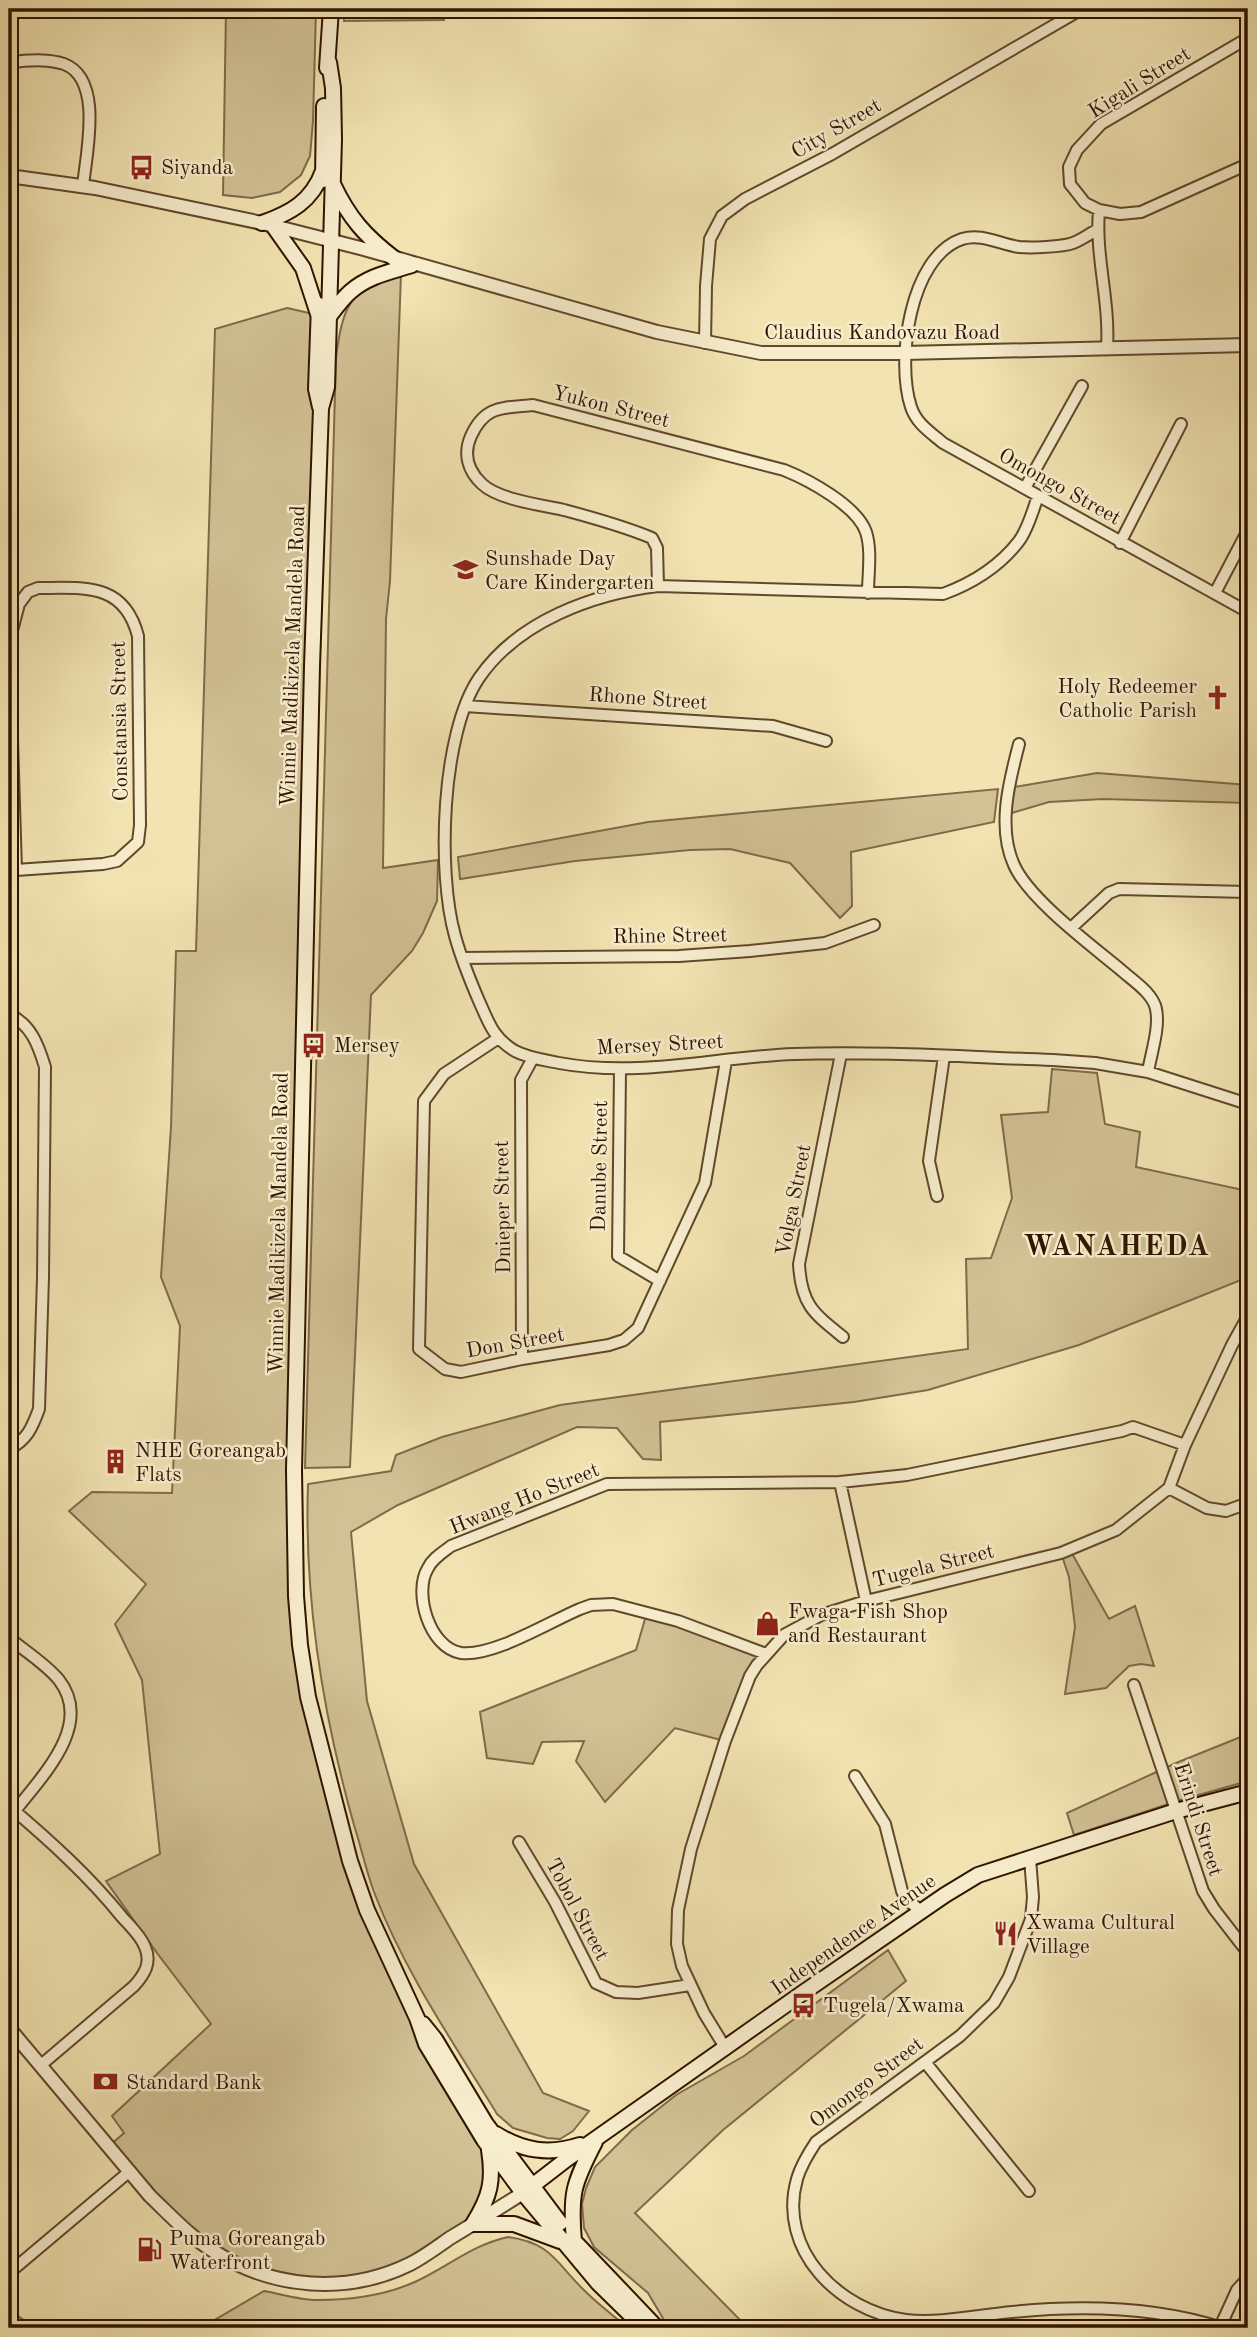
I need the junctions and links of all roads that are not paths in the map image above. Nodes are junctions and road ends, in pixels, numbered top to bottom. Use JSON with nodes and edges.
{"nodes":[{"id":1,"x":331,"y":9,"type":"edge"},
{"id":2,"x":1082,"y":9,"type":"edge"},
{"id":3,"x":1248,"y":38,"type":"edge"},
{"id":4,"x":9,"y":62,"type":"edge"},
{"id":5,"x":1248,"y":163,"type":"edge"},
{"id":6,"x":9,"y":176,"type":"edge"},
{"id":7,"x":328,"y":177,"type":"junction"},
{"id":8,"x":83,"y":186,"type":"junction"},
{"id":9,"x":1099,"y":210,"type":"junction"},
{"id":10,"x":268,"y":225,"type":"junction"},
{"id":11,"x":1097,"y":230,"type":"junction"},
{"id":12,"x":326,"y":240,"type":"junction"},
{"id":13,"x":395,"y":259,"type":"junction"},
{"id":14,"x":412,"y":265,"type":"junction"},
{"id":15,"x":323,"y":317,"type":"junction"},
{"id":16,"x":705,"y":343,"type":"junction"},
{"id":17,"x":1248,"y":345,"type":"edge"},
{"id":18,"x":1107,"y":347,"type":"junction"},
{"id":19,"x":904,"y":353,"type":"junction"},
{"id":20,"x":1082,"y":386,"type":"dead end"},
{"id":21,"x":1181,"y":424,"type":"dead end"},
{"id":22,"x":1025,"y":488,"type":"junction"},
{"id":23,"x":1038,"y":496,"type":"junction"},
{"id":24,"x":1248,"y":530,"type":"edge"},
{"id":25,"x":1121,"y":543,"type":"junction"},
{"id":26,"x":659,"y":586,"type":"junction"},
{"id":27,"x":868,"y":593,"type":"junction"},
{"id":28,"x":1215,"y":593,"type":"junction"},
{"id":29,"x":1248,"y":612,"type":"edge"},
{"id":30,"x":465,"y":706,"type":"junction"},
{"id":31,"x":826,"y":741,"type":"dead end"},
{"id":32,"x":1019,"y":744,"type":"dead end"},
{"id":33,"x":12,"y":870,"type":"edge"},
{"id":34,"x":1248,"y":892,"type":"edge"},
{"id":35,"x":874,"y":925,"type":"dead end"},
{"id":36,"x":1071,"y":928,"type":"junction"},
{"id":37,"x":463,"y":958,"type":"junction"},
{"id":38,"x":9,"y":1014,"type":"edge"},
{"id":39,"x":497,"y":1039,"type":"junction"},
{"id":40,"x":841,"y":1054,"type":"junction"},
{"id":41,"x":944,"y":1056,"type":"junction"},
{"id":42,"x":533,"y":1058,"type":"junction"},
{"id":43,"x":726,"y":1061,"type":"junction"},
{"id":44,"x":620,"y":1070,"type":"junction"},
{"id":45,"x":1148,"y":1072,"type":"junction"},
{"id":46,"x":1248,"y":1104,"type":"edge"},
{"id":47,"x":937,"y":1196,"type":"dead end"},
{"id":48,"x":660,"y":1281,"type":"junction"},
{"id":49,"x":1248,"y":1316,"type":"edge"},
{"id":50,"x":843,"y":1337,"type":"dead end"},
{"id":51,"x":523,"y":1359,"type":"junction"},
{"id":52,"x":1185,"y":1445,"type":"junction"},
{"id":53,"x":9,"y":1449,"type":"edge"},
{"id":54,"x":839,"y":1482,"type":"junction"},
{"id":55,"x":1169,"y":1488,"type":"junction"},
{"id":56,"x":1248,"y":1503,"type":"edge"},
{"id":57,"x":866,"y":1601,"type":"junction"},
{"id":58,"x":9,"y":1638,"type":"edge"},
{"id":59,"x":766,"y":1654,"type":"junction"},
{"id":60,"x":1134,"y":1685,"type":"dead end"},
{"id":61,"x":855,"y":1776,"type":"dead end"},
{"id":62,"x":1248,"y":1792,"type":"edge"},
{"id":63,"x":12,"y":1809,"type":"edge"},
{"id":64,"x":1176,"y":1811,"type":"junction"},
{"id":65,"x":519,"y":1842,"type":"dead end"},
{"id":66,"x":1030,"y":1858,"type":"junction"},
{"id":67,"x":921,"y":1911,"type":"junction"},
{"id":68,"x":1248,"y":1954,"type":"edge"},
{"id":69,"x":690,"y":1985,"type":"junction"},
{"id":70,"x":418,"y":2018,"type":"junction"},
{"id":71,"x":9,"y":2028,"type":"edge"},
{"id":72,"x":726,"y":2049,"type":"junction"},
{"id":73,"x":925,"y":2062,"type":"junction"},
{"id":74,"x":41,"y":2065,"type":"junction"},
{"id":75,"x":486,"y":2124,"type":"junction"},
{"id":76,"x":597,"y":2138,"type":"junction"},
{"id":77,"x":484,"y":2140,"type":"junction"},
{"id":78,"x":130,"y":2171,"type":"junction"},
{"id":79,"x":527,"y":2190,"type":"junction"},
{"id":80,"x":1028,"y":2192,"type":"dead end"},
{"id":81,"x":473,"y":2224,"type":"junction"},
{"id":82,"x":569,"y":2242,"type":"junction"},
{"id":83,"x":9,"y":2273,"type":"edge"},
{"id":84,"x":1248,"y":2278,"type":"edge"},
{"id":85,"x":644,"y":2328,"type":"edge"},
{"id":86,"x":657,"y":2328,"type":"edge"},
{"id":87,"x":1221,"y":2328,"type":"edge"}],
"edges":[{"from":1,"to":7,"type":"main road","name":"Winnie Madikizela Mandela Road"},
{"from":2,"to":16,"type":"street","name":"City Street"},
{"from":3,"to":9,"type":"street","name":"Kigali Street"},
{"from":4,"to":8,"type":"street"},
{"from":5,"to":9,"type":"street"},
{"from":6,"to":8,"type":"street","name":"Claudius Kandovazu Road"},
{"from":7,"to":10,"type":"main road"},
{"from":7,"to":12,"type":"main road","name":"Winnie Madikizela Mandela Road"},
{"from":7,"to":13,"type":"main road"},
{"from":8,"to":10,"type":"street","name":"Claudius Kandovazu Road"},
{"from":9,"to":11,"type":"street"},
{"from":10,"to":12,"type":"street","name":"Claudius Kandovazu Road"},
{"from":10,"to":15,"type":"main road"},
{"from":11,"to":18,"type":"street"},
{"from":11,"to":19,"type":"street","name":"Omongo Street"},
{"from":12,"to":13,"type":"street","name":"Claudius Kandovazu Road"},
{"from":12,"to":15,"type":"main road","name":"Winnie Madikizela Mandela Road"},
{"from":13,"to":14,"type":"street","name":"Claudius Kandovazu Road"},
{"from":14,"to":15,"type":"main road"},
{"from":14,"to":16,"type":"street","name":"Claudius Kandovazu Road"},
{"from":15,"to":70,"type":"main road","name":"Winnie Madikizela Mandela Road"},
{"from":16,"to":19,"type":"street","name":"Claudius Kandovazu Road"},
{"from":17,"to":18,"type":"street","name":"Claudius Kandovazu Road"},
{"from":18,"to":19,"type":"street","name":"Claudius Kandovazu Road"},
{"from":19,"to":22,"type":"street","name":"Omongo Street"},
{"from":20,"to":22,"type":"street"},
{"from":21,"to":25,"type":"street"},
{"from":22,"to":23,"type":"street","name":"Omongo Street"},
{"from":23,"to":25,"type":"street","name":"Omongo Street"},
{"from":23,"to":27,"type":"street"},
{"from":24,"to":28,"type":"street"},
{"from":25,"to":28,"type":"street","name":"Omongo Street"},
{"from":26,"to":27,"type":"street"},
{"from":26,"to":27,"type":"street","name":"Yukon Street"},
{"from":26,"to":30,"type":"street"},
{"from":28,"to":29,"type":"street","name":"Omongo Street"},
{"from":30,"to":31,"type":"street","name":"Rhone Street"},
{"from":30,"to":37,"type":"street"},
{"from":32,"to":36,"type":"street"},
{"from":33,"to":33,"type":"street","name":"Constansia Street"},
{"from":34,"to":36,"type":"street"},
{"from":35,"to":37,"type":"street","name":"Rhine Street"},
{"from":36,"to":45,"type":"street"},
{"from":37,"to":39,"type":"street"},
{"from":38,"to":53,"type":"street"},
{"from":39,"to":42,"type":"street","name":"Mersey Street"},
{"from":39,"to":51,"type":"street","name":"Don Street"},
{"from":40,"to":41,"type":"street","name":"Mersey Street"},
{"from":40,"to":43,"type":"street","name":"Mersey Street"},
{"from":40,"to":50,"type":"street","name":"Volga Street"},
{"from":41,"to":45,"type":"street","name":"Mersey Street"},
{"from":41,"to":47,"type":"street"},
{"from":42,"to":44,"type":"street","name":"Mersey Street"},
{"from":42,"to":51,"type":"street","name":"Dnieper Street"},
{"from":43,"to":44,"type":"street","name":"Mersey Street"},
{"from":43,"to":48,"type":"street","name":"Don Street"},
{"from":44,"to":48,"type":"street","name":"Danube Street"},
{"from":45,"to":46,"type":"street","name":"Mersey Street"},
{"from":48,"to":51,"type":"street","name":"Don Street"},
{"from":49,"to":52,"type":"street"},
{"from":52,"to":54,"type":"street","name":"Hwang Ho Street"},
{"from":52,"to":55,"type":"street"},
{"from":54,"to":57,"type":"street"},
{"from":54,"to":59,"type":"street","name":"Hwang Ho Street"},
{"from":55,"to":56,"type":"street"},
{"from":55,"to":57,"type":"street","name":"Tugela Street"},
{"from":57,"to":59,"type":"street","name":"Tugela Street"},
{"from":58,"to":63,"type":"street"},
{"from":59,"to":69,"type":"street","name":"Tugela Street"},
{"from":60,"to":64,"type":"street","name":"Erindi Street"},
{"from":61,"to":67,"type":"street"},
{"from":62,"to":64,"type":"main road","name":"Independence Avenue"},
{"from":63,"to":74,"type":"street"},
{"from":64,"to":66,"type":"main road","name":"Independence Avenue"},
{"from":64,"to":68,"type":"street","name":"Erindi Street"},
{"from":65,"to":69,"type":"street","name":"Tobol Street"},
{"from":66,"to":67,"type":"main road","name":"Independence Avenue"},
{"from":66,"to":73,"type":"street","name":"Omongo Street"},
{"from":67,"to":72,"type":"main road","name":"Independence Avenue"},
{"from":69,"to":72,"type":"street","name":"Tugela Street"},
{"from":70,"to":75,"type":"main road","name":"Winnie Madikizela Mandela Road"},
{"from":70,"to":77,"type":"main road","name":"Winnie Madikizela Mandela Road"},
{"from":71,"to":74,"type":"street"},
{"from":72,"to":76,"type":"main road","name":"Independence Avenue"},
{"from":73,"to":80,"type":"street"},
{"from":73,"to":87,"type":"street","name":"Omongo Street"},
{"from":74,"to":78,"type":"street"},
{"from":75,"to":76,"type":"main road"},
{"from":75,"to":79,"type":"main road","name":"Winnie Madikizela Mandela Road"},
{"from":76,"to":79,"type":"main road","name":"Independence Avenue"},
{"from":76,"to":82,"type":"main road"},
{"from":77,"to":79,"type":"main road","name":"Winnie Madikizela Mandela Road"},
{"from":77,"to":81,"type":"main road"},
{"from":78,"to":81,"type":"street"},
{"from":78,"to":83,"type":"street"},
{"from":79,"to":81,"type":"street"},
{"from":79,"to":82,"type":"main road","name":"Winnie Madikizela Mandela Road"},
{"from":81,"to":82,"type":"main road"},
{"from":82,"to":85,"type":"main road","name":"Winnie Madikizela Mandela Road"},
{"from":82,"to":86,"type":"main road","name":"Winnie Madikizela Mandela Road"},
{"from":84,"to":87,"type":"street"}]}
